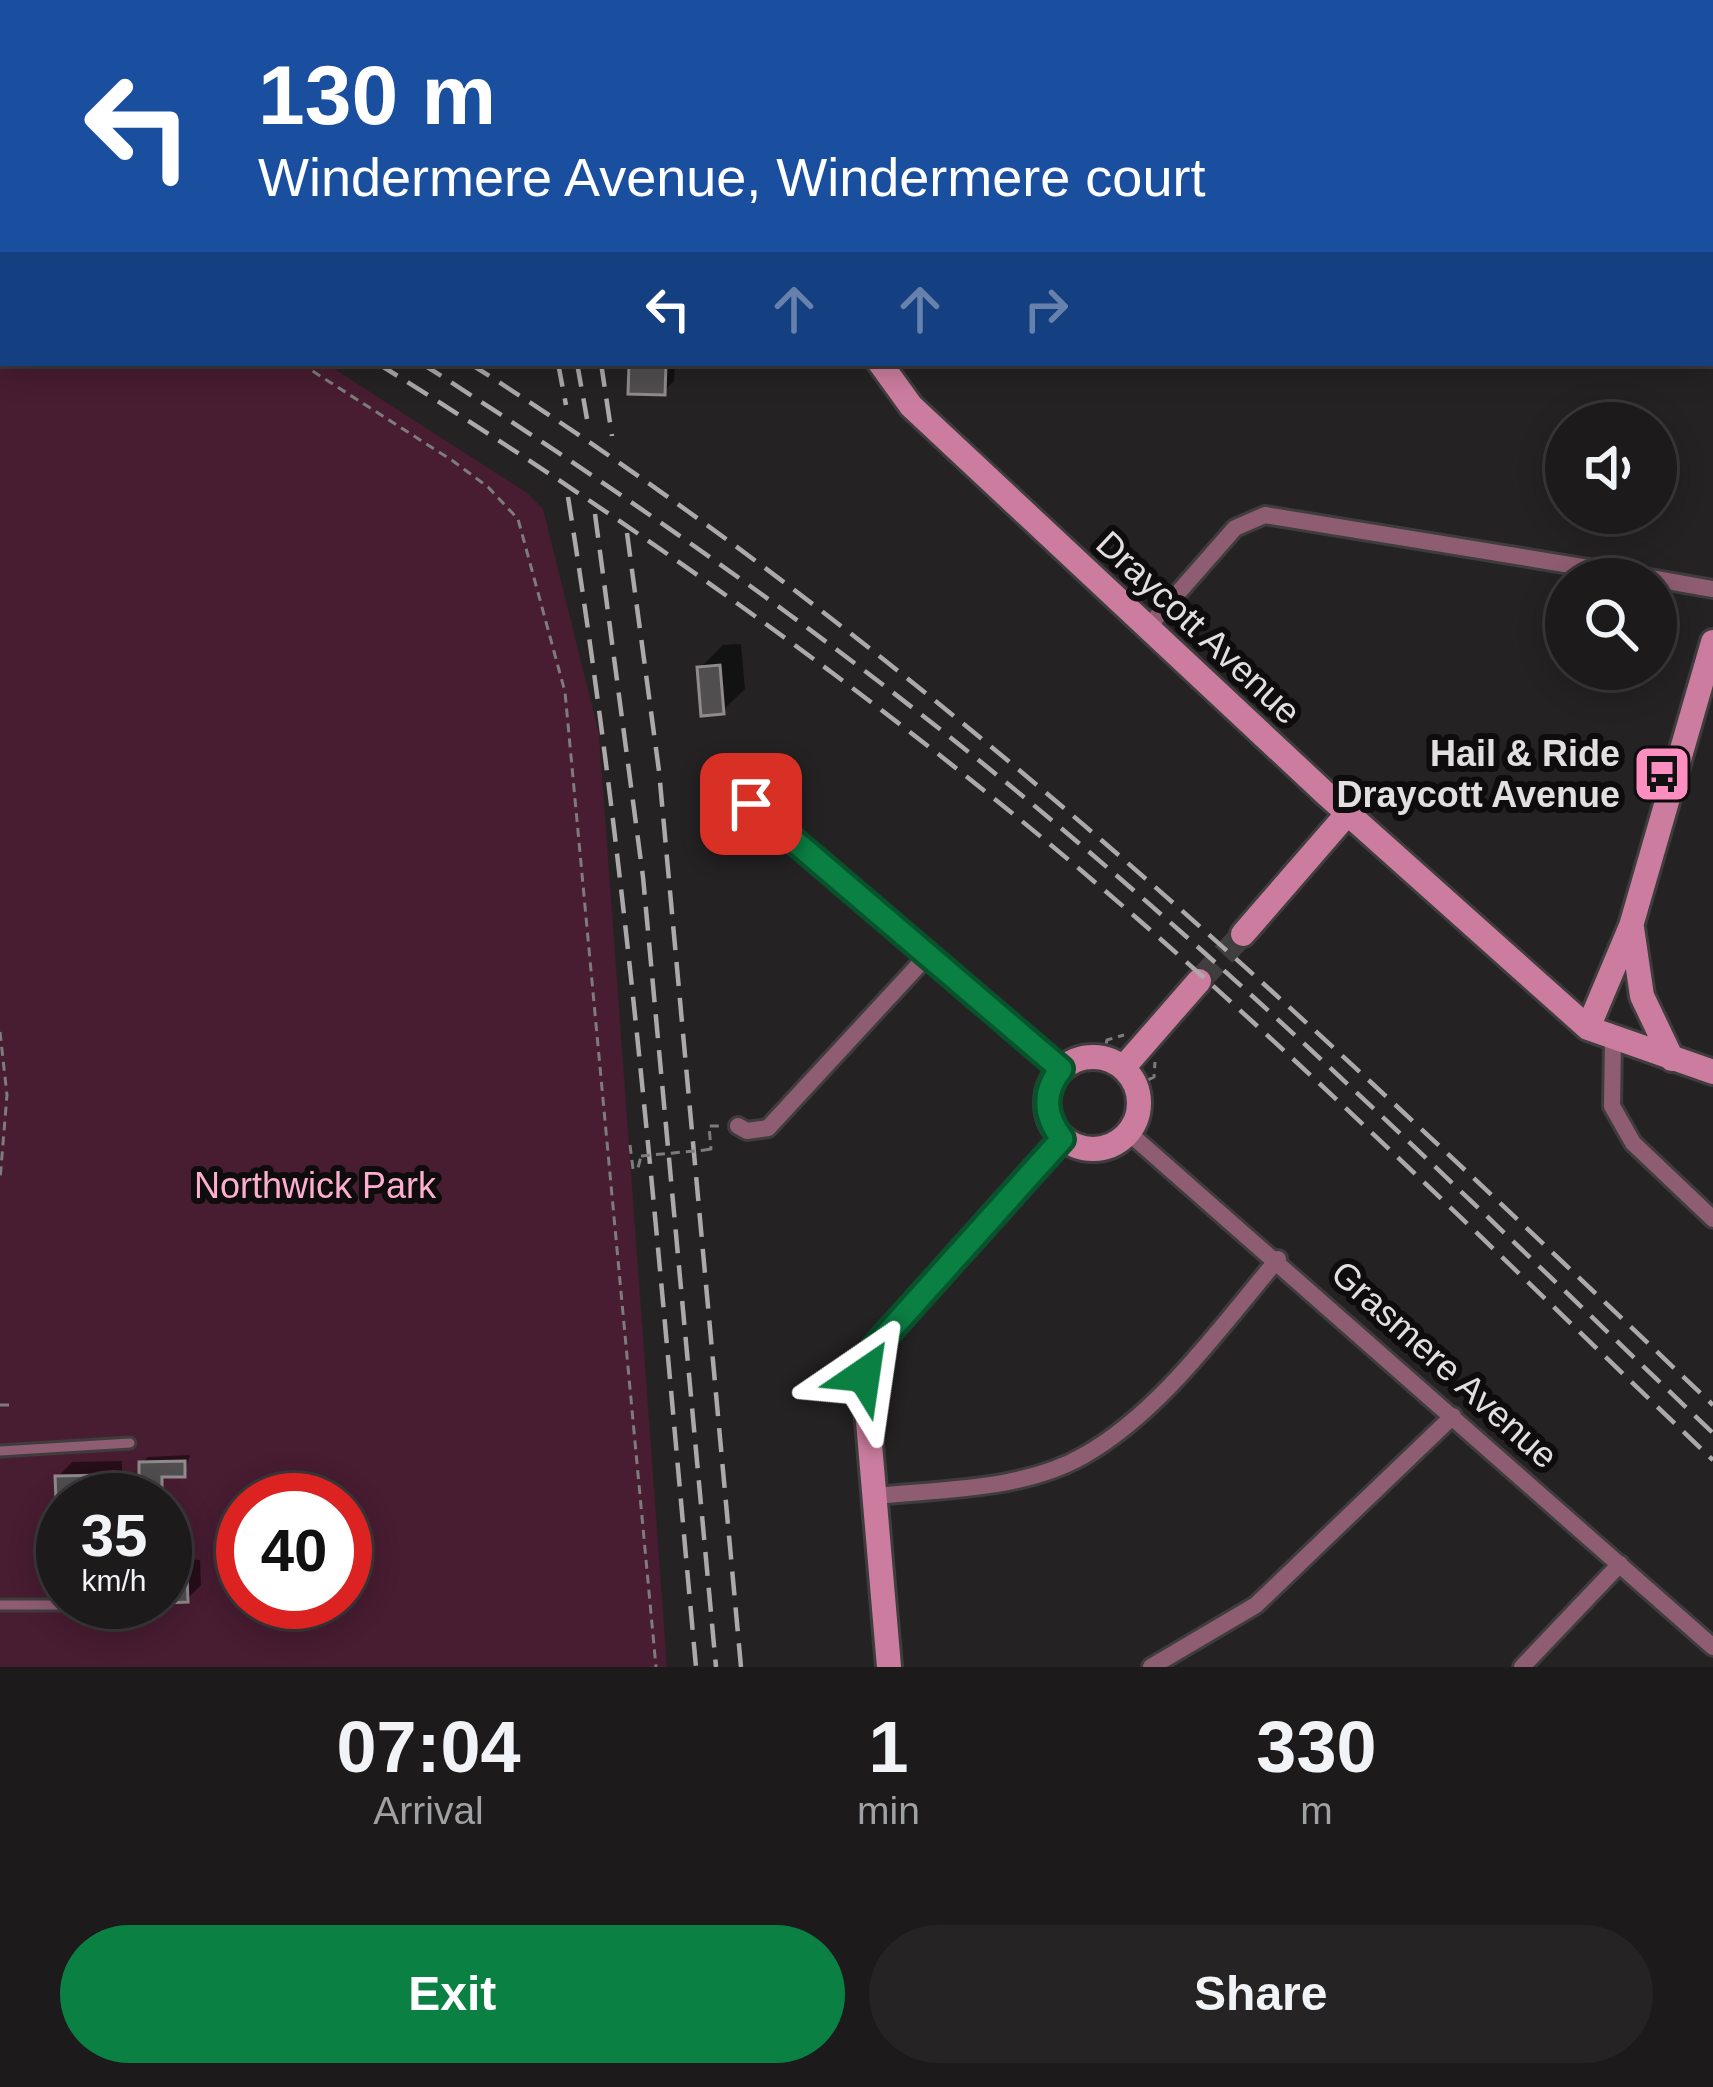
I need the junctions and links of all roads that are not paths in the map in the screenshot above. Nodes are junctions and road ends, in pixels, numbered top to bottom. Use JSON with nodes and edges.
{"nodes":[{"id":1,"x":882,"y":366,"type":"edge"},
{"id":2,"x":1545,"y":561,"type":"edge"},
{"id":3,"x":1677,"y":583,"type":"edge"},
{"id":4,"x":1713,"y":589,"type":"edge"},
{"id":5,"x":1148,"y":627,"type":"junction"},
{"id":6,"x":1713,"y":642,"type":"edge"},
{"id":7,"x":751,"y":804,"type":"dead end"},
{"id":8,"x":1348,"y":813,"type":"junction"},
{"id":9,"x":1631,"y":926,"type":"junction"},
{"id":10,"x":1243,"y":934,"type":"tunnel mouth"},
{"id":11,"x":927,"y":956,"type":"junction"},
{"id":12,"x":1199,"y":981,"type":"tunnel mouth"},
{"id":13,"x":1588,"y":1028,"type":"junction"},
{"id":14,"x":1613,"y":1040,"type":"junction"},
{"id":15,"x":1672,"y":1059,"type":"junction"},
{"id":16,"x":1123,"y":1068,"type":"junction"},
{"id":17,"x":1061,"y":1069,"type":"junction"},
{"id":18,"x":1713,"y":1072,"type":"edge"},
{"id":19,"x":738,"y":1126,"type":"dead end"},
{"id":20,"x":1129,"y":1133,"type":"junction"},
{"id":21,"x":1062,"y":1139,"type":"junction"},
{"id":22,"x":1713,"y":1219,"type":"edge"},
{"id":23,"x":1278,"y":1259,"type":"junction"},
{"id":24,"x":1453,"y":1416,"type":"junction"},
{"id":25,"x":130,"y":1443,"type":"dead end"},
{"id":26,"x":0,"y":1451,"type":"edge"},
{"id":27,"x":876,"y":1496,"type":"junction"},
{"id":28,"x":1620,"y":1564,"type":"junction"},
{"id":29,"x":0,"y":1605,"type":"edge"},
{"id":30,"x":36,"y":1605,"type":"edge"},
{"id":31,"x":1713,"y":1647,"type":"edge"},
{"id":32,"x":889,"y":1667,"type":"edge"},
{"id":33,"x":1151,"y":1667,"type":"edge"},
{"id":34,"x":1522,"y":1667,"type":"edge"}],
"edges":[{"from":1,"to":5,"type":"street","name":"Draycott Avenue"},
{"from":2,"to":5,"type":"street"},
{"from":3,"to":4,"type":"street"},
{"from":5,"to":8,"type":"street","name":"Draycott Avenue"},
{"from":6,"to":9,"type":"street"},
{"from":7,"to":11,"type":"street"},
{"from":8,"to":10,"type":"street"},
{"from":8,"to":13,"type":"street","name":"Draycott Avenue"},
{"from":9,"to":13,"type":"street"},
{"from":9,"to":15,"type":"street"},
{"from":11,"to":17,"type":"street"},
{"from":11,"to":19,"type":"street"},
{"from":12,"to":16,"type":"street"},
{"from":13,"to":14,"type":"street","name":"Draycott Avenue"},
{"from":14,"to":15,"type":"street","name":"Draycott Avenue"},
{"from":14,"to":22,"type":"street"},
{"from":15,"to":18,"type":"street","name":"Draycott Avenue"},
{"from":16,"to":17,"type":"street"},
{"from":16,"to":20,"type":"street"},
{"from":17,"to":21,"type":"street"},
{"from":20,"to":21,"type":"street"},
{"from":20,"to":23,"type":"street","name":"Grasmere Avenue"},
{"from":21,"to":27,"type":"street"},
{"from":23,"to":24,"type":"street","name":"Grasmere Avenue"},
{"from":23,"to":27,"type":"street"},
{"from":24,"to":28,"type":"street","name":"Grasmere Avenue"},
{"from":24,"to":33,"type":"street"},
{"from":25,"to":26,"type":"lane"},
{"from":27,"to":32,"type":"street"},
{"from":28,"to":31,"type":"street","name":"Grasmere Avenue"},
{"from":28,"to":34,"type":"street"},
{"from":29,"to":30,"type":"lane"}]}
